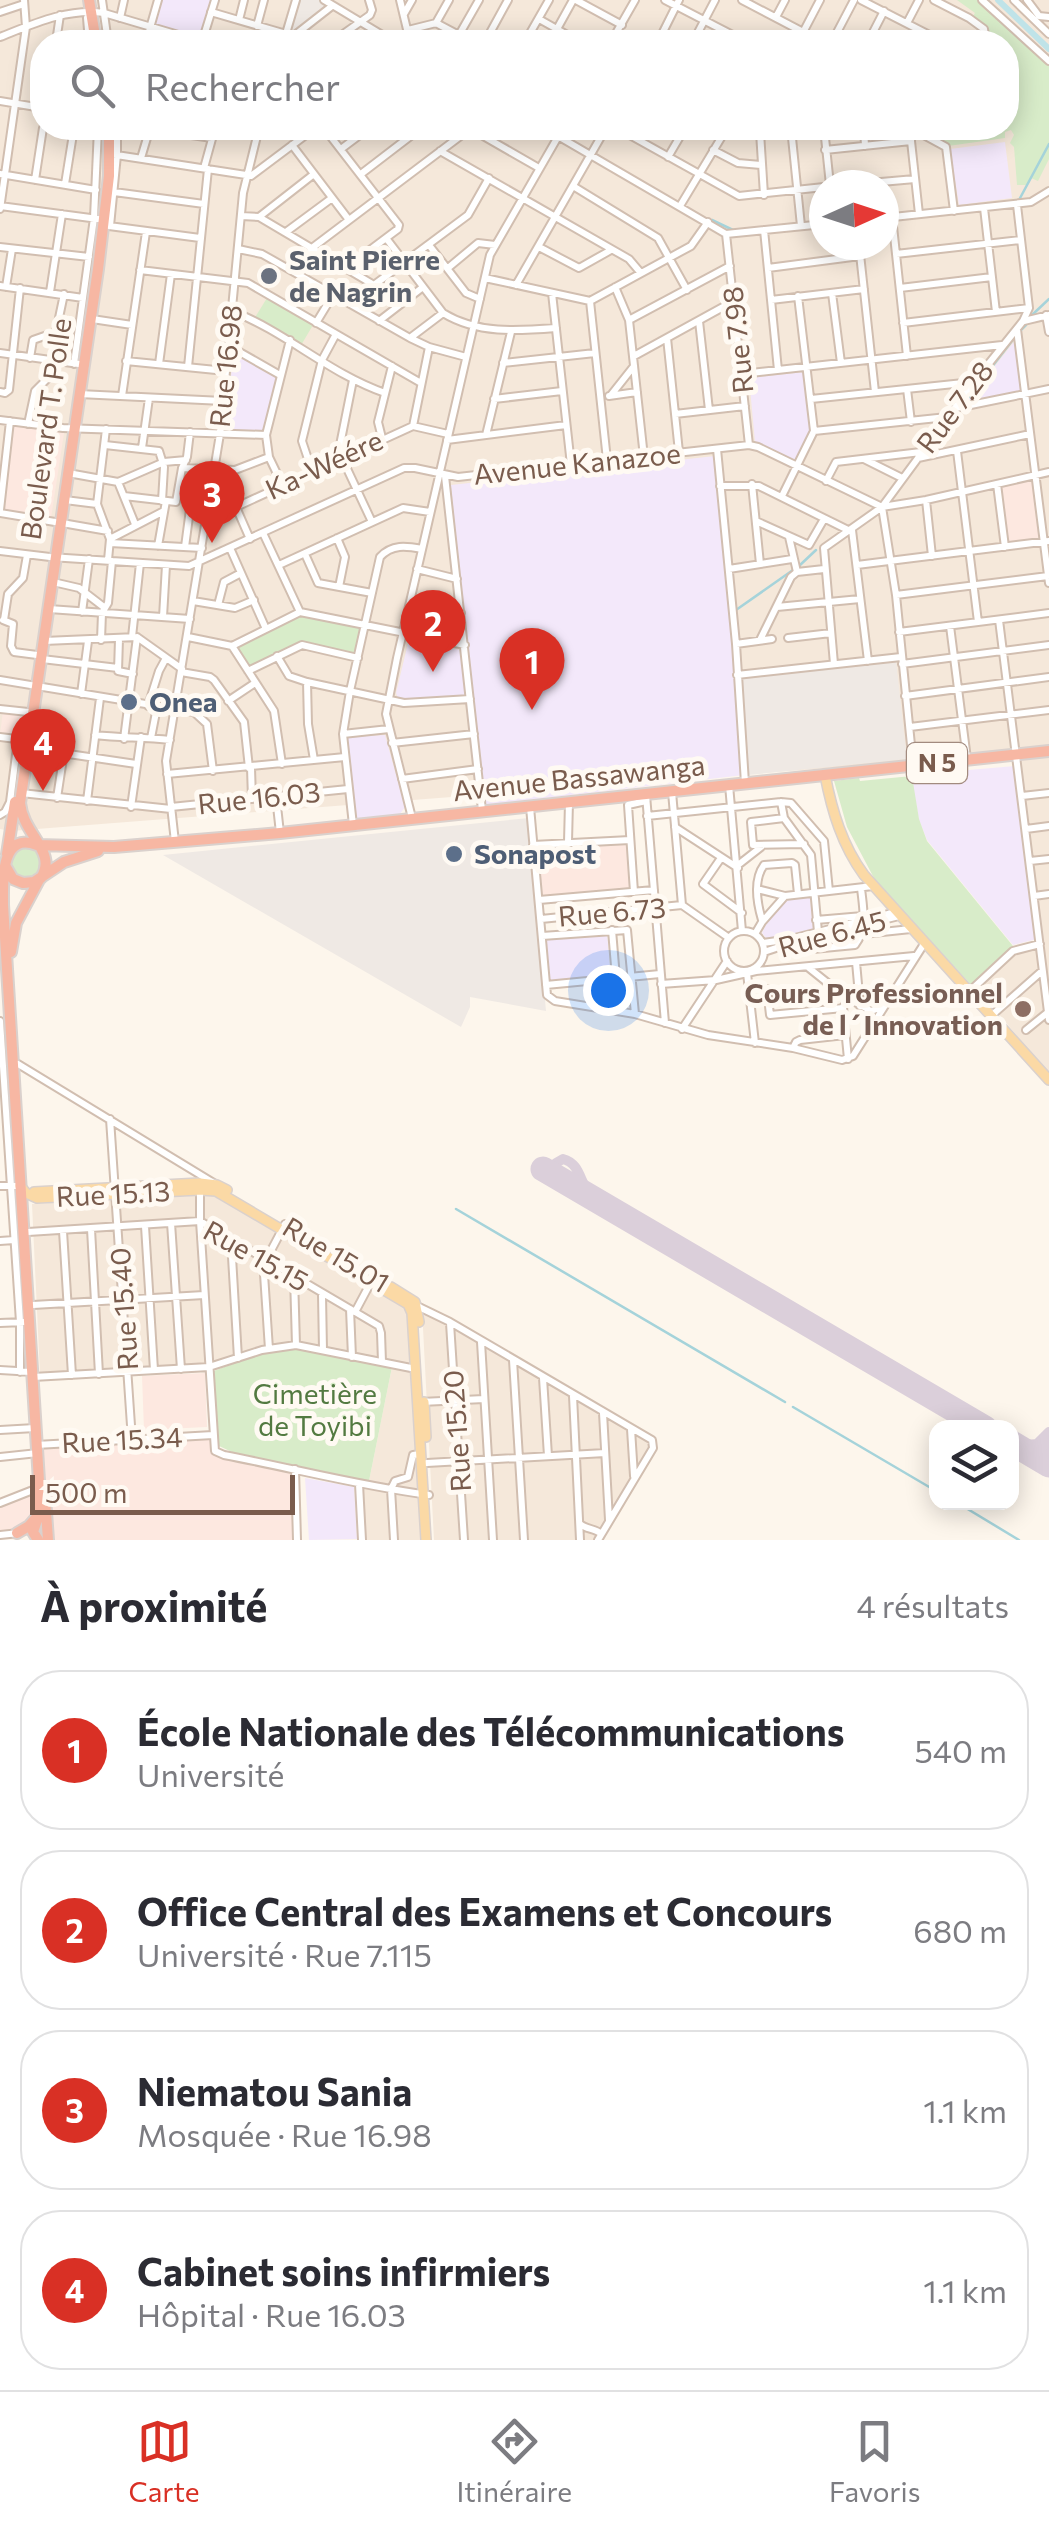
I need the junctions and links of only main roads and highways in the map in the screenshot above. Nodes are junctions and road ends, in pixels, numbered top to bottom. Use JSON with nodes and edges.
{"nodes":[{"id":1,"x":106,"y":140,"type":"edge"},
{"id":2,"x":110,"y":140,"type":"edge"},
{"id":3,"x":102,"y":222,"type":"junction"},
{"id":4,"x":88,"y":299,"type":"junction"},
{"id":5,"x":72,"y":428,"type":"junction"},
{"id":6,"x":58,"y":522,"type":"junction"},
{"id":7,"x":53,"y":557,"type":"junction"},
{"id":8,"x":39,"y":657,"type":"junction"},
{"id":9,"x":35,"y":686,"type":"junction"},
{"id":10,"x":23,"y":742,"type":"junction"},
{"id":11,"x":1049,"y":753,"type":"edge"},
{"id":12,"x":826,"y":777,"type":"junction"},
{"id":13,"x":14,"y":812,"type":"junction"},
{"id":14,"x":0,"y":828,"type":"edge"},
{"id":15,"x":9,"y":841,"type":"edge"},
{"id":16,"x":37,"y":845,"type":"junction"},
{"id":17,"x":114,"y":847,"type":"junction"},
{"id":18,"x":4,"y":870,"type":"edge"},
{"id":19,"x":40,"y":879,"type":"junction"},
{"id":20,"x":1,"y":899,"type":"edge"},
{"id":21,"x":4,"y":1046,"type":"edge"},
{"id":22,"x":1049,"y":1080,"type":"edge"},
{"id":23,"x":207,"y":1187,"type":"joint"},
{"id":24,"x":19,"y":1188,"type":"junction"},
{"id":25,"x":283,"y":1227,"type":"junction"},
{"id":26,"x":35,"y":1375,"type":"junction"},
{"id":27,"x":420,"y":1402,"type":"junction"},
{"id":28,"x":39,"y":1446,"type":"junction"},
{"id":29,"x":38,"y":1514,"type":"junction"},
{"id":30,"x":35,"y":1534,"type":"edge"},
{"id":31,"x":429,"y":1540,"type":"edge"}],
"edges":[{"from":1,"to":3,"type":"highway","name":"Boulevard T. Polle"},
{"from":2,"to":3,"type":"highway","name":"Boulevard T. Polle"},
{"from":3,"to":4,"type":"highway","name":"Boulevard T. Polle"},
{"from":4,"to":5,"type":"highway","name":"Boulevard T. Polle"},
{"from":4,"to":5,"type":"highway","name":"Boulevard T. Polle"},
{"from":5,"to":6,"type":"highway","name":"Boulevard T. Polle"},
{"from":5,"to":6,"type":"highway","name":"Boulevard T. Polle"},
{"from":6,"to":7,"type":"highway","name":"Boulevard T. Polle"},
{"from":7,"to":8,"type":"highway","name":"Boulevard T. Polle"},
{"from":7,"to":8,"type":"highway","name":"Boulevard T. Polle"},
{"from":8,"to":9,"type":"highway","name":"Boulevard T. Polle"},
{"from":9,"to":10,"type":"highway","name":"Boulevard T. Polle"},
{"from":9,"to":10,"type":"highway","name":"Boulevard T. Polle"},
{"from":10,"to":13,"type":"highway","name":"Boulevard T. Polle"},
{"from":10,"to":16,"type":"highway","name":"Boulevard T. Polle"},
{"from":11,"to":12,"type":"highway","name":"Avenue Bassawanga","number":"N 5"},
{"from":12,"to":17,"type":"highway","name":"Avenue Bassawanga","number":"N 5"},
{"from":12,"to":22,"type":"main road"},
{"from":13,"to":14,"type":"highway"},
{"from":13,"to":15,"type":"highway","name":"Boulevard T. Polle"},
{"from":15,"to":16,"type":"highway","number":"N 5"},
{"from":15,"to":18,"type":"highway","name":"Boulevard T. Polle"},
{"from":16,"to":17,"type":"highway","name":"Avenue Bassawanga","number":"N 5"},
{"from":16,"to":19,"type":"highway"},
{"from":17,"to":19,"type":"highway","name":"Avenue Bassawanga","number":"N 5"},
{"from":18,"to":19,"type":"highway"},
{"from":18,"to":20,"type":"highway","name":"Boulevard T. Polle"},
{"from":19,"to":24,"type":"highway"},
{"from":20,"to":21,"type":"highway","name":"Boulevard T. Polle"},
{"from":21,"to":24,"type":"highway","name":"Boulevard T. Polle"},
{"from":23,"to":24,"type":"main road","name":"Rue 15.13"},
{"from":23,"to":25,"type":"main road","name":"Rue 15.01"},
{"from":24,"to":26,"type":"highway"},
{"from":24,"to":26,"type":"highway"},
{"from":25,"to":27,"type":"main road","name":"Rue 15.01"},
{"from":25,"to":27,"type":"main road","name":"Rue 15.01"},
{"from":26,"to":28,"type":"highway"},
{"from":26,"to":28,"type":"highway"},
{"from":27,"to":31,"type":"main road"},
{"from":28,"to":29,"type":"highway"},
{"from":28,"to":30,"type":"highway"},
{"from":29,"to":30,"type":"highway"},
{"from":29,"to":30,"type":"highway"}]}
